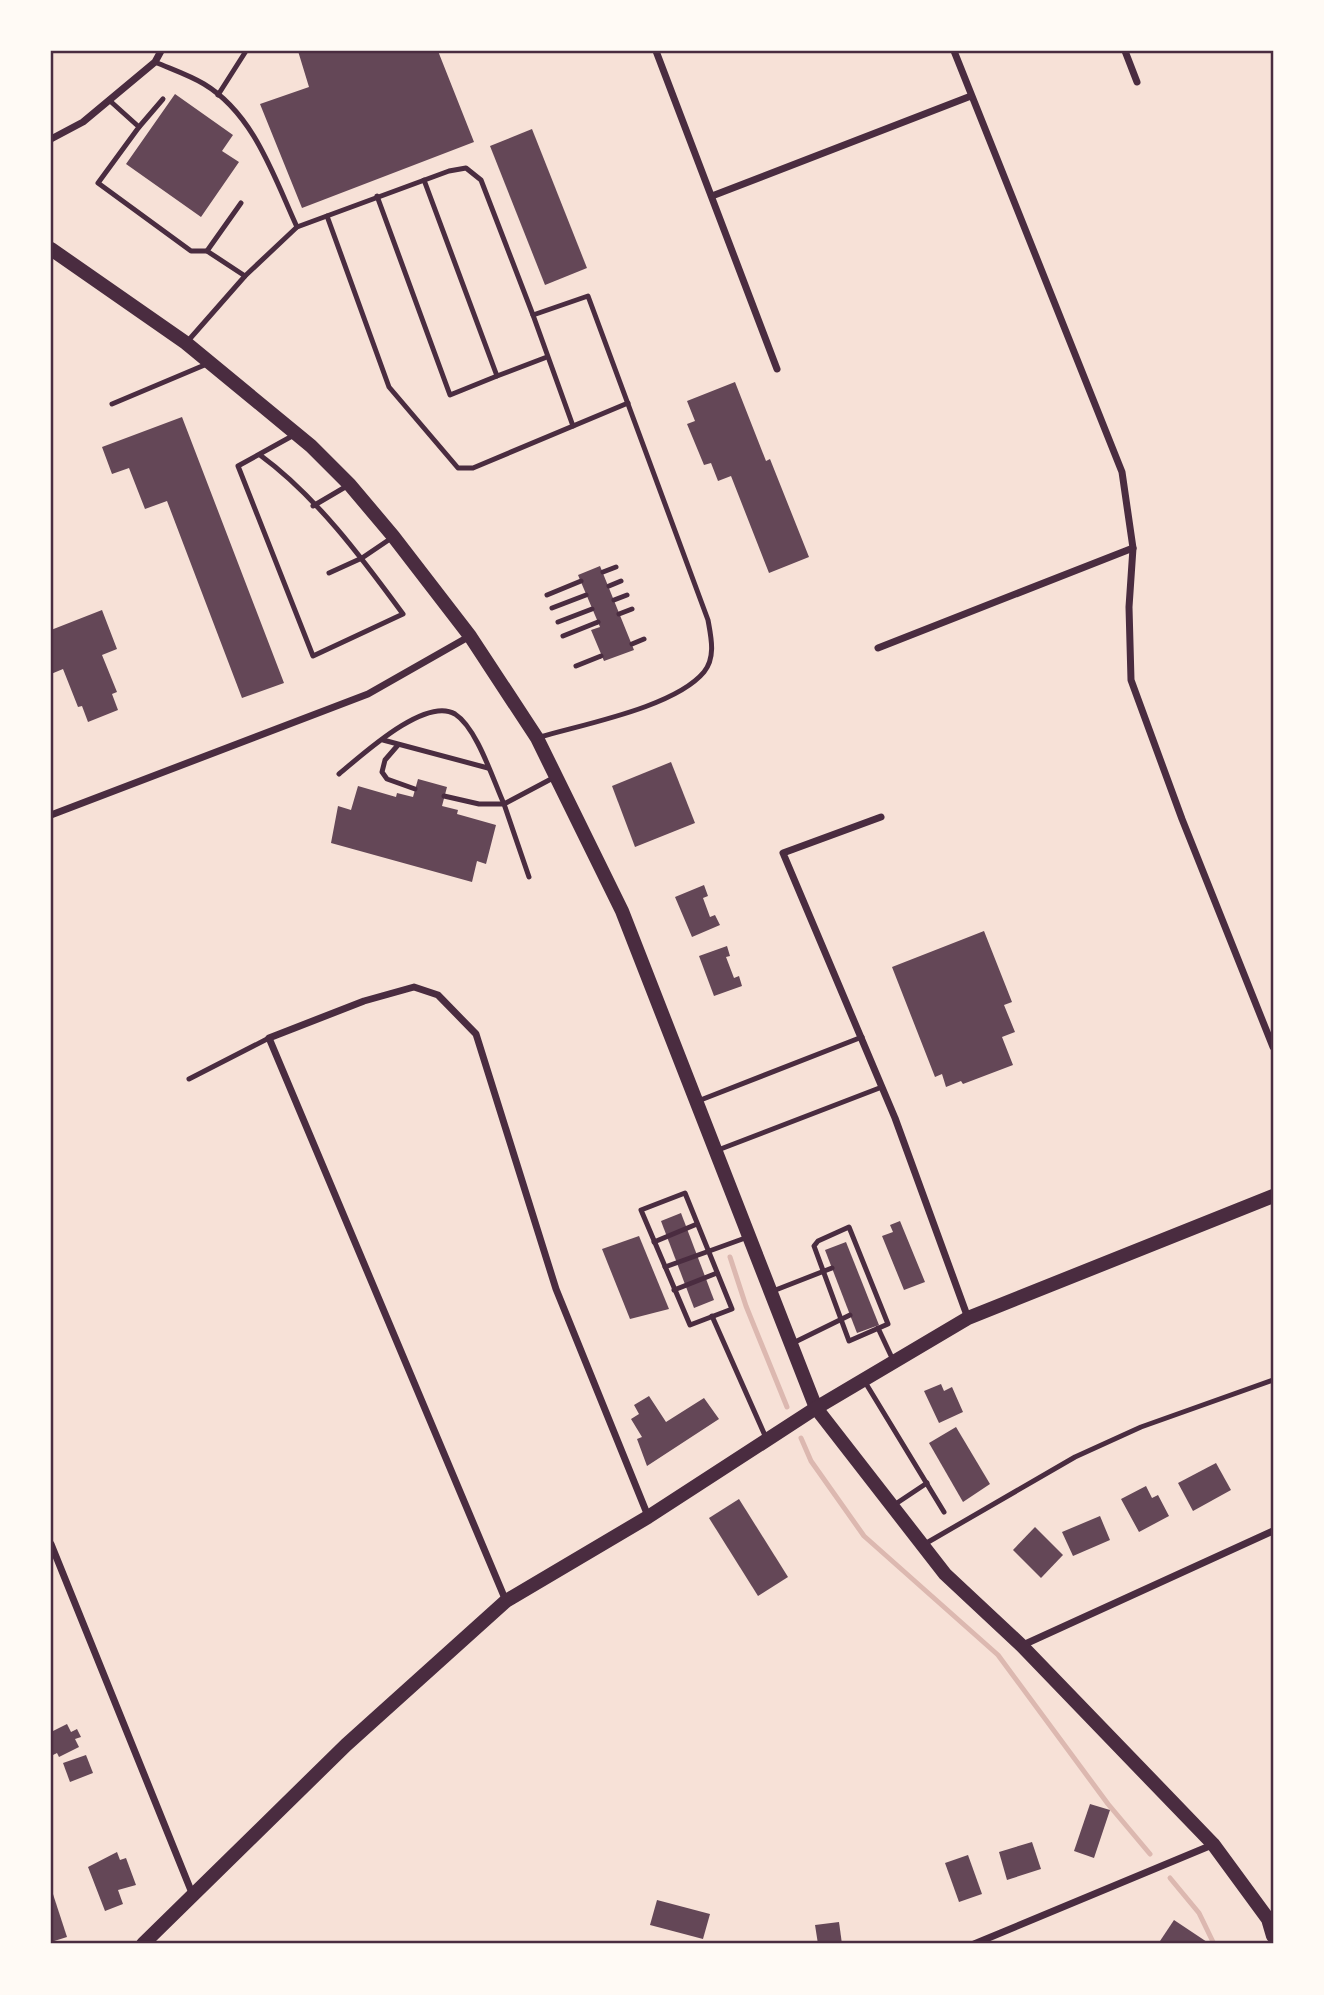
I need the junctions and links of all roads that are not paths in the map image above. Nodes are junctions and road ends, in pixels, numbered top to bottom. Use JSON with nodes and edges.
{"nodes":[{"id":1,"x":161,"y":51,"type":"edge"},
{"id":2,"x":246,"y":51,"type":"edge"},
{"id":3,"x":656,"y":51,"type":"edge"},
{"id":4,"x":954,"y":51,"type":"edge"},
{"id":5,"x":1125,"y":51,"type":"edge"},
{"id":6,"x":155,"y":62,"type":"junction"},
{"id":7,"x":1137,"y":82,"type":"dead end"},
{"id":8,"x":218,"y":95,"type":"junction"},
{"id":9,"x":971,"y":96,"type":"junction"},
{"id":10,"x":163,"y":99,"type":"dead end"},
{"id":11,"x":109,"y":100,"type":"junction"},
{"id":12,"x":139,"y":127,"type":"junction"},
{"id":13,"x":51,"y":139,"type":"edge"},
{"id":14,"x":424,"y":180,"type":"junction"},
{"id":15,"x":377,"y":196,"type":"junction"},
{"id":16,"x":712,"y":196,"type":"junction"},
{"id":17,"x":241,"y":203,"type":"dead end"},
{"id":18,"x":327,"y":216,"type":"junction"},
{"id":19,"x":297,"y":227,"type":"junction"},
{"id":20,"x":51,"y":248,"type":"edge"},
{"id":21,"x":207,"y":251,"type":"junction"},
{"id":22,"x":245,"y":276,"type":"junction"},
{"id":23,"x":533,"y":315,"type":"junction"},
{"id":24,"x":187,"y":343,"type":"junction"},
{"id":25,"x":547,"y":357,"type":"junction"},
{"id":26,"x":210,"y":363,"type":"junction"},
{"id":27,"x":778,"y":369,"type":"dead end"},
{"id":28,"x":497,"y":376,"type":"junction"},
{"id":29,"x":628,"y":403,"type":"junction"},
{"id":30,"x":112,"y":404,"type":"dead end"},
{"id":31,"x":573,"y":426,"type":"junction"},
{"id":32,"x":297,"y":434,"type":"junction"},
{"id":33,"x":260,"y":455,"type":"junction"},
{"id":34,"x":350,"y":485,"type":"junction"},
{"id":35,"x":313,"y":506,"type":"junction"},
{"id":36,"x":393,"y":536,"type":"junction"},
{"id":37,"x":1133,"y":548,"type":"junction"},
{"id":38,"x":362,"y":558,"type":"junction"},
{"id":39,"x":616,"y":567,"type":"dead end"},
{"id":40,"x":603,"y":572,"type":"dead end"},
{"id":41,"x":329,"y":573,"type":"dead end"},
{"id":42,"x":581,"y":581,"type":"dead end"},
{"id":43,"x":621,"y":581,"type":"dead end"},
{"id":44,"x":608,"y":586,"type":"dead end"},
{"id":45,"x":547,"y":594,"type":"dead end"},
{"id":46,"x":586,"y":595,"type":"dead end"},
{"id":47,"x":627,"y":595,"type":"dead end"},
{"id":48,"x":614,"y":600,"type":"dead end"},
{"id":49,"x":552,"y":608,"type":"dead end"},
{"id":50,"x":592,"y":609,"type":"dead end"},
{"id":51,"x":632,"y":609,"type":"dead end"},
{"id":52,"x":619,"y":614,"type":"dead end"},
{"id":53,"x":558,"y":622,"type":"dead end"},
{"id":54,"x":597,"y":622,"type":"dead end"},
{"id":55,"x":470,"y":636,"type":"junction"},
{"id":56,"x":563,"y":636,"type":"dead end"},
{"id":57,"x":644,"y":639,"type":"dead end"},
{"id":58,"x":632,"y":644,"type":"dead end"},
{"id":59,"x":878,"y":648,"type":"dead end"},
{"id":60,"x":601,"y":656,"type":"dead end"},
{"id":61,"x":576,"y":666,"type":"dead end"},
{"id":62,"x":537,"y":738,"type":"junction"},
{"id":63,"x":382,"y":740,"type":"junction"},
{"id":64,"x":398,"y":745,"type":"junction"},
{"id":65,"x":488,"y":768,"type":"junction"},
{"id":66,"x":339,"y":774,"type":"dead end"},
{"id":67,"x":556,"y":776,"type":"junction"},
{"id":68,"x":415,"y":789,"type":"dead end"},
{"id":69,"x":444,"y":796,"type":"dead end"},
{"id":70,"x":504,"y":804,"type":"junction"},
{"id":71,"x":51,"y":815,"type":"edge"},
{"id":72,"x":881,"y":817,"type":"dead end"},
{"id":73,"x":529,"y":877,"type":"dead end"},
{"id":74,"x":862,"y":1037,"type":"junction"},
{"id":75,"x":269,"y":1038,"type":"junction"},
{"id":76,"x":1273,"y":1046,"type":"edge"},
{"id":77,"x":189,"y":1079,"type":"dead end"},
{"id":78,"x":882,"y":1087,"type":"junction"},
{"id":79,"x":696,"y":1102,"type":"junction"},
{"id":80,"x":715,"y":1152,"type":"junction"},
{"id":81,"x":1273,"y":1196,"type":"edge"},
{"id":82,"x":697,"y":1224,"type":"junction"},
{"id":83,"x":748,"y":1237,"type":"junction"},
{"id":84,"x":654,"y":1242,"type":"junction"},
{"id":85,"x":708,"y":1251,"type":"junction"},
{"id":86,"x":860,"y":1256,"type":"junction"},
{"id":87,"x":853,"y":1260,"type":"dead end"},
{"id":88,"x":665,"y":1268,"type":"junction"},
{"id":89,"x":832,"y":1268,"type":"dead end"},
{"id":90,"x":822,"y":1272,"type":"junction"},
{"id":91,"x":717,"y":1273,"type":"junction"},
{"id":92,"x":870,"y":1279,"type":"junction"},
{"id":93,"x":862,"y":1282,"type":"dead end"},
{"id":94,"x":674,"y":1290,"type":"junction"},
{"id":95,"x":840,"y":1290,"type":"dead end"},
{"id":96,"x":770,"y":1292,"type":"junction"},
{"id":97,"x":830,"y":1293,"type":"junction"},
{"id":98,"x":879,"y":1302,"type":"junction"},
{"id":99,"x":871,"y":1305,"type":"dead end"},
{"id":100,"x":850,"y":1315,"type":"dead end"},
{"id":101,"x":712,"y":1316,"type":"junction"},
{"id":102,"x":968,"y":1318,"type":"junction"},
{"id":103,"x":839,"y":1320,"type":"junction"},
{"id":104,"x":878,"y":1328,"type":"junction"},
{"id":105,"x":790,"y":1344,"type":"junction"},
{"id":106,"x":894,"y":1361,"type":"junction"},
{"id":107,"x":864,"y":1379,"type":"junction"},
{"id":108,"x":1273,"y":1380,"type":"edge"},
{"id":109,"x":816,"y":1408,"type":"junction"},
{"id":110,"x":767,"y":1440,"type":"junction"},
{"id":111,"x":927,"y":1483,"type":"junction"},
{"id":112,"x":893,"y":1506,"type":"junction"},
{"id":113,"x":944,"y":1512,"type":"dead end"},
{"id":114,"x":648,"y":1517,"type":"junction"},
{"id":115,"x":1273,"y":1531,"type":"edge"},
{"id":116,"x":51,"y":1544,"type":"edge"},
{"id":117,"x":923,"y":1545,"type":"junction"},
{"id":118,"x":506,"y":1601,"type":"junction"},
{"id":119,"x":1022,"y":1646,"type":"junction"},
{"id":120,"x":1213,"y":1844,"type":"junction"},
{"id":121,"x":192,"y":1893,"type":"junction"},
{"id":122,"x":1270,"y":1918,"type":"edge"},
{"id":123,"x":1273,"y":1936,"type":"edge"},
{"id":124,"x":144,"y":1944,"type":"edge"},
{"id":125,"x":974,"y":1944,"type":"edge"}],
"edges":[{"from":1,"to":6,"type":"street"},
{"from":2,"to":8,"type":"lane"},
{"from":3,"to":16,"type":"street"},
{"from":4,"to":9,"type":"street"},
{"from":5,"to":7,"type":"street"},
{"from":6,"to":8,"type":"lane"},
{"from":6,"to":11,"type":"street"},
{"from":8,"to":19,"type":"lane"},
{"from":9,"to":16,"type":"street"},
{"from":9,"to":37,"type":"street"},
{"from":10,"to":12,"type":"lane"},
{"from":11,"to":12,"type":"lane"},
{"from":11,"to":13,"type":"street"},
{"from":12,"to":21,"type":"lane"},
{"from":14,"to":15,"type":"lane"},
{"from":14,"to":23,"type":"lane"},
{"from":14,"to":28,"type":"lane"},
{"from":15,"to":18,"type":"lane"},
{"from":15,"to":28,"type":"lane"},
{"from":16,"to":27,"type":"street"},
{"from":17,"to":21,"type":"lane"},
{"from":18,"to":19,"type":"lane"},
{"from":18,"to":31,"type":"lane"},
{"from":19,"to":22,"type":"lane"},
{"from":20,"to":24,"type":"main road"},
{"from":21,"to":22,"type":"lane"},
{"from":22,"to":24,"type":"lane"},
{"from":23,"to":25,"type":"lane"},
{"from":23,"to":29,"type":"lane"},
{"from":24,"to":26,"type":"main road"},
{"from":25,"to":28,"type":"lane"},
{"from":25,"to":31,"type":"lane"},
{"from":26,"to":30,"type":"lane"},
{"from":26,"to":32,"type":"main road"},
{"from":29,"to":31,"type":"lane"},
{"from":29,"to":62,"type":"lane"},
{"from":32,"to":33,"type":"lane"},
{"from":32,"to":34,"type":"main road"},
{"from":33,"to":35,"type":"lane"},
{"from":33,"to":38,"type":"lane"},
{"from":34,"to":35,"type":"lane"},
{"from":34,"to":36,"type":"main road"},
{"from":35,"to":38,"type":"lane"},
{"from":36,"to":38,"type":"lane"},
{"from":36,"to":55,"type":"main road"},
{"from":37,"to":59,"type":"street"},
{"from":37,"to":76,"type":"street"},
{"from":38,"to":41,"type":"lane"},
{"from":39,"to":40,"type":"lane"},
{"from":42,"to":45,"type":"lane"},
{"from":43,"to":44,"type":"lane"},
{"from":46,"to":49,"type":"lane"},
{"from":47,"to":48,"type":"lane"},
{"from":50,"to":53,"type":"lane"},
{"from":51,"to":52,"type":"lane"},
{"from":54,"to":56,"type":"lane"},
{"from":55,"to":62,"type":"main road"},
{"from":55,"to":71,"type":"street"},
{"from":57,"to":58,"type":"lane"},
{"from":60,"to":61,"type":"lane"},
{"from":62,"to":67,"type":"main road"},
{"from":63,"to":64,"type":"lane"},
{"from":63,"to":65,"type":"lane"},
{"from":63,"to":66,"type":"lane"},
{"from":64,"to":65,"type":"lane"},
{"from":64,"to":68,"type":"lane"},
{"from":65,"to":70,"type":"lane"},
{"from":67,"to":70,"type":"lane"},
{"from":67,"to":79,"type":"main road"},
{"from":69,"to":70,"type":"lane"},
{"from":70,"to":73,"type":"lane"},
{"from":72,"to":74,"type":"street"},
{"from":74,"to":78,"type":"street"},
{"from":74,"to":79,"type":"lane"},
{"from":75,"to":77,"type":"lane"},
{"from":75,"to":114,"type":"street"},
{"from":75,"to":118,"type":"street"},
{"from":78,"to":80,"type":"lane"},
{"from":78,"to":102,"type":"street"},
{"from":79,"to":80,"type":"main road"},
{"from":80,"to":83,"type":"main road"},
{"from":81,"to":102,"type":"main road"},
{"from":82,"to":84,"type":"lane"},
{"from":82,"to":84,"type":"lane"},
{"from":82,"to":85,"type":"lane"},
{"from":83,"to":85,"type":"lane"},
{"from":83,"to":96,"type":"main road"},
{"from":84,"to":88,"type":"lane"},
{"from":85,"to":88,"type":"lane"},
{"from":85,"to":91,"type":"lane"},
{"from":86,"to":87,"type":"lane"},
{"from":86,"to":90,"type":"lane"},
{"from":86,"to":92,"type":"lane"},
{"from":88,"to":94,"type":"lane"},
{"from":89,"to":90,"type":"lane"},
{"from":90,"to":96,"type":"lane"},
{"from":90,"to":97,"type":"lane"},
{"from":91,"to":94,"type":"lane"},
{"from":91,"to":101,"type":"lane"},
{"from":92,"to":93,"type":"lane"},
{"from":92,"to":98,"type":"lane"},
{"from":94,"to":101,"type":"lane"},
{"from":95,"to":97,"type":"lane"},
{"from":96,"to":105,"type":"main road"},
{"from":97,"to":103,"type":"lane"},
{"from":98,"to":99,"type":"lane"},
{"from":98,"to":104,"type":"lane"},
{"from":100,"to":103,"type":"lane"},
{"from":101,"to":110,"type":"lane"},
{"from":102,"to":106,"type":"main road"},
{"from":103,"to":104,"type":"lane"},
{"from":103,"to":105,"type":"lane"},
{"from":104,"to":106,"type":"lane"},
{"from":105,"to":109,"type":"main road"},
{"from":106,"to":107,"type":"main road"},
{"from":107,"to":109,"type":"main road"},
{"from":107,"to":111,"type":"lane"},
{"from":108,"to":117,"type":"lane"},
{"from":109,"to":110,"type":"main road"},
{"from":109,"to":112,"type":"main road"},
{"from":110,"to":114,"type":"main road"},
{"from":111,"to":112,"type":"lane"},
{"from":111,"to":113,"type":"lane"},
{"from":112,"to":117,"type":"main road"},
{"from":114,"to":118,"type":"main road"},
{"from":115,"to":119,"type":"street"},
{"from":116,"to":121,"type":"street"},
{"from":117,"to":119,"type":"main road"},
{"from":118,"to":121,"type":"main road"},
{"from":119,"to":120,"type":"main road"},
{"from":120,"to":122,"type":"main road"},
{"from":120,"to":125,"type":"street"},
{"from":121,"to":124,"type":"main road"},
{"from":122,"to":123,"type":"main road"}]}
